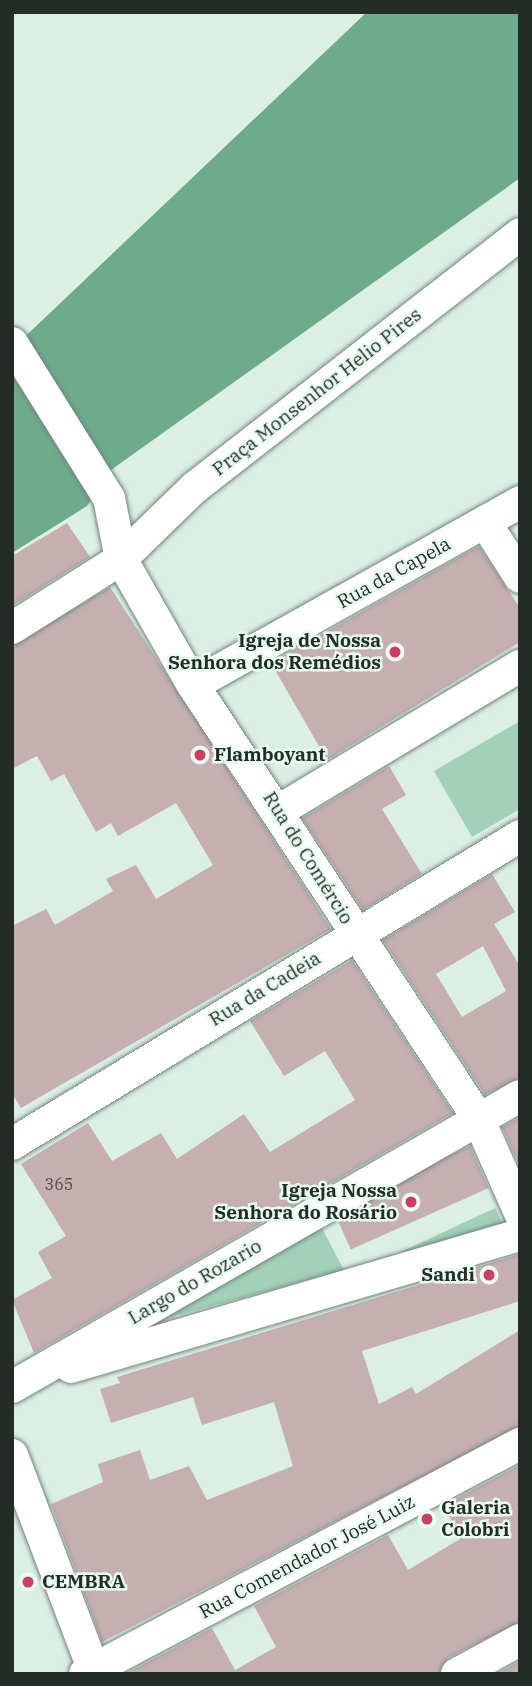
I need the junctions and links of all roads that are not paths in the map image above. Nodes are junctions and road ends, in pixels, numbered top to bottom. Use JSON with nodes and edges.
{"nodes":[{"id":1,"x":520,"y":234,"type":"edge"},
{"id":2,"x":12,"y":343,"type":"edge"},
{"id":3,"x":520,"y":502,"type":"edge"},
{"id":4,"x":485,"y":522,"type":"junction"},
{"id":5,"x":121,"y":559,"type":"junction"},
{"id":6,"x":520,"y":577,"type":"edge"},
{"id":7,"x":12,"y":628,"type":"edge"},
{"id":8,"x":520,"y":666,"type":"edge"},
{"id":9,"x":193,"y":685,"type":"junction"},
{"id":10,"x":280,"y":810,"type":"junction"},
{"id":11,"x":520,"y":836,"type":"edge"},
{"id":12,"x":355,"y":934,"type":"junction"},
{"id":13,"x":520,"y":1096,"type":"edge"},
{"id":14,"x":478,"y":1118,"type":"junction"},
{"id":15,"x":12,"y":1144,"type":"edge"},
{"id":16,"x":520,"y":1213,"type":"edge"},
{"id":17,"x":520,"y":1235,"type":"edge"},
{"id":18,"x":17,"y":1385,"type":"edge"},
{"id":19,"x":520,"y":1444,"type":"edge"},
{"id":20,"x":12,"y":1455,"type":"edge"},
{"id":21,"x":520,"y":1640,"type":"edge"},
{"id":22,"x":91,"y":1672,"type":"edge"},
{"id":23,"x":457,"y":1674,"type":"edge"}],
"edges":[{"from":1,"to":5,"type":"street","name":"Praça Monsenhor Helio Pires"},
{"from":2,"to":5,"type":"street","name":"Rua do Comércio"},
{"from":3,"to":4,"type":"street","name":"Rua da Capela"},
{"from":4,"to":6,"type":"street"},
{"from":4,"to":9,"type":"street","name":"Rua da Capela"},
{"from":5,"to":7,"type":"street","name":"Praça Monsenhor Helio Pires"},
{"from":5,"to":9,"type":"street","name":"Rua do Comércio"},
{"from":8,"to":10,"type":"street"},
{"from":9,"to":10,"type":"street","name":"Rua do Comércio"},
{"from":10,"to":12,"type":"street","name":"Rua do Comércio"},
{"from":11,"to":12,"type":"street","name":"Rua da Cadeia"},
{"from":12,"to":14,"type":"street","name":"Rua do Comércio"},
{"from":12,"to":15,"type":"street","name":"Rua da Cadeia"},
{"from":13,"to":14,"type":"street","name":"Largo do Rozario"},
{"from":14,"to":16,"type":"street","name":"Rua do Comércio"},
{"from":14,"to":18,"type":"street","name":"Largo do Rozario"},
{"from":17,"to":18,"type":"street","name":"Largo do Rozario"},
{"from":19,"to":22,"type":"street","name":"Rua Comendador José Luiz"},
{"from":20,"to":22,"type":"street"},
{"from":21,"to":23,"type":"street"}]}
